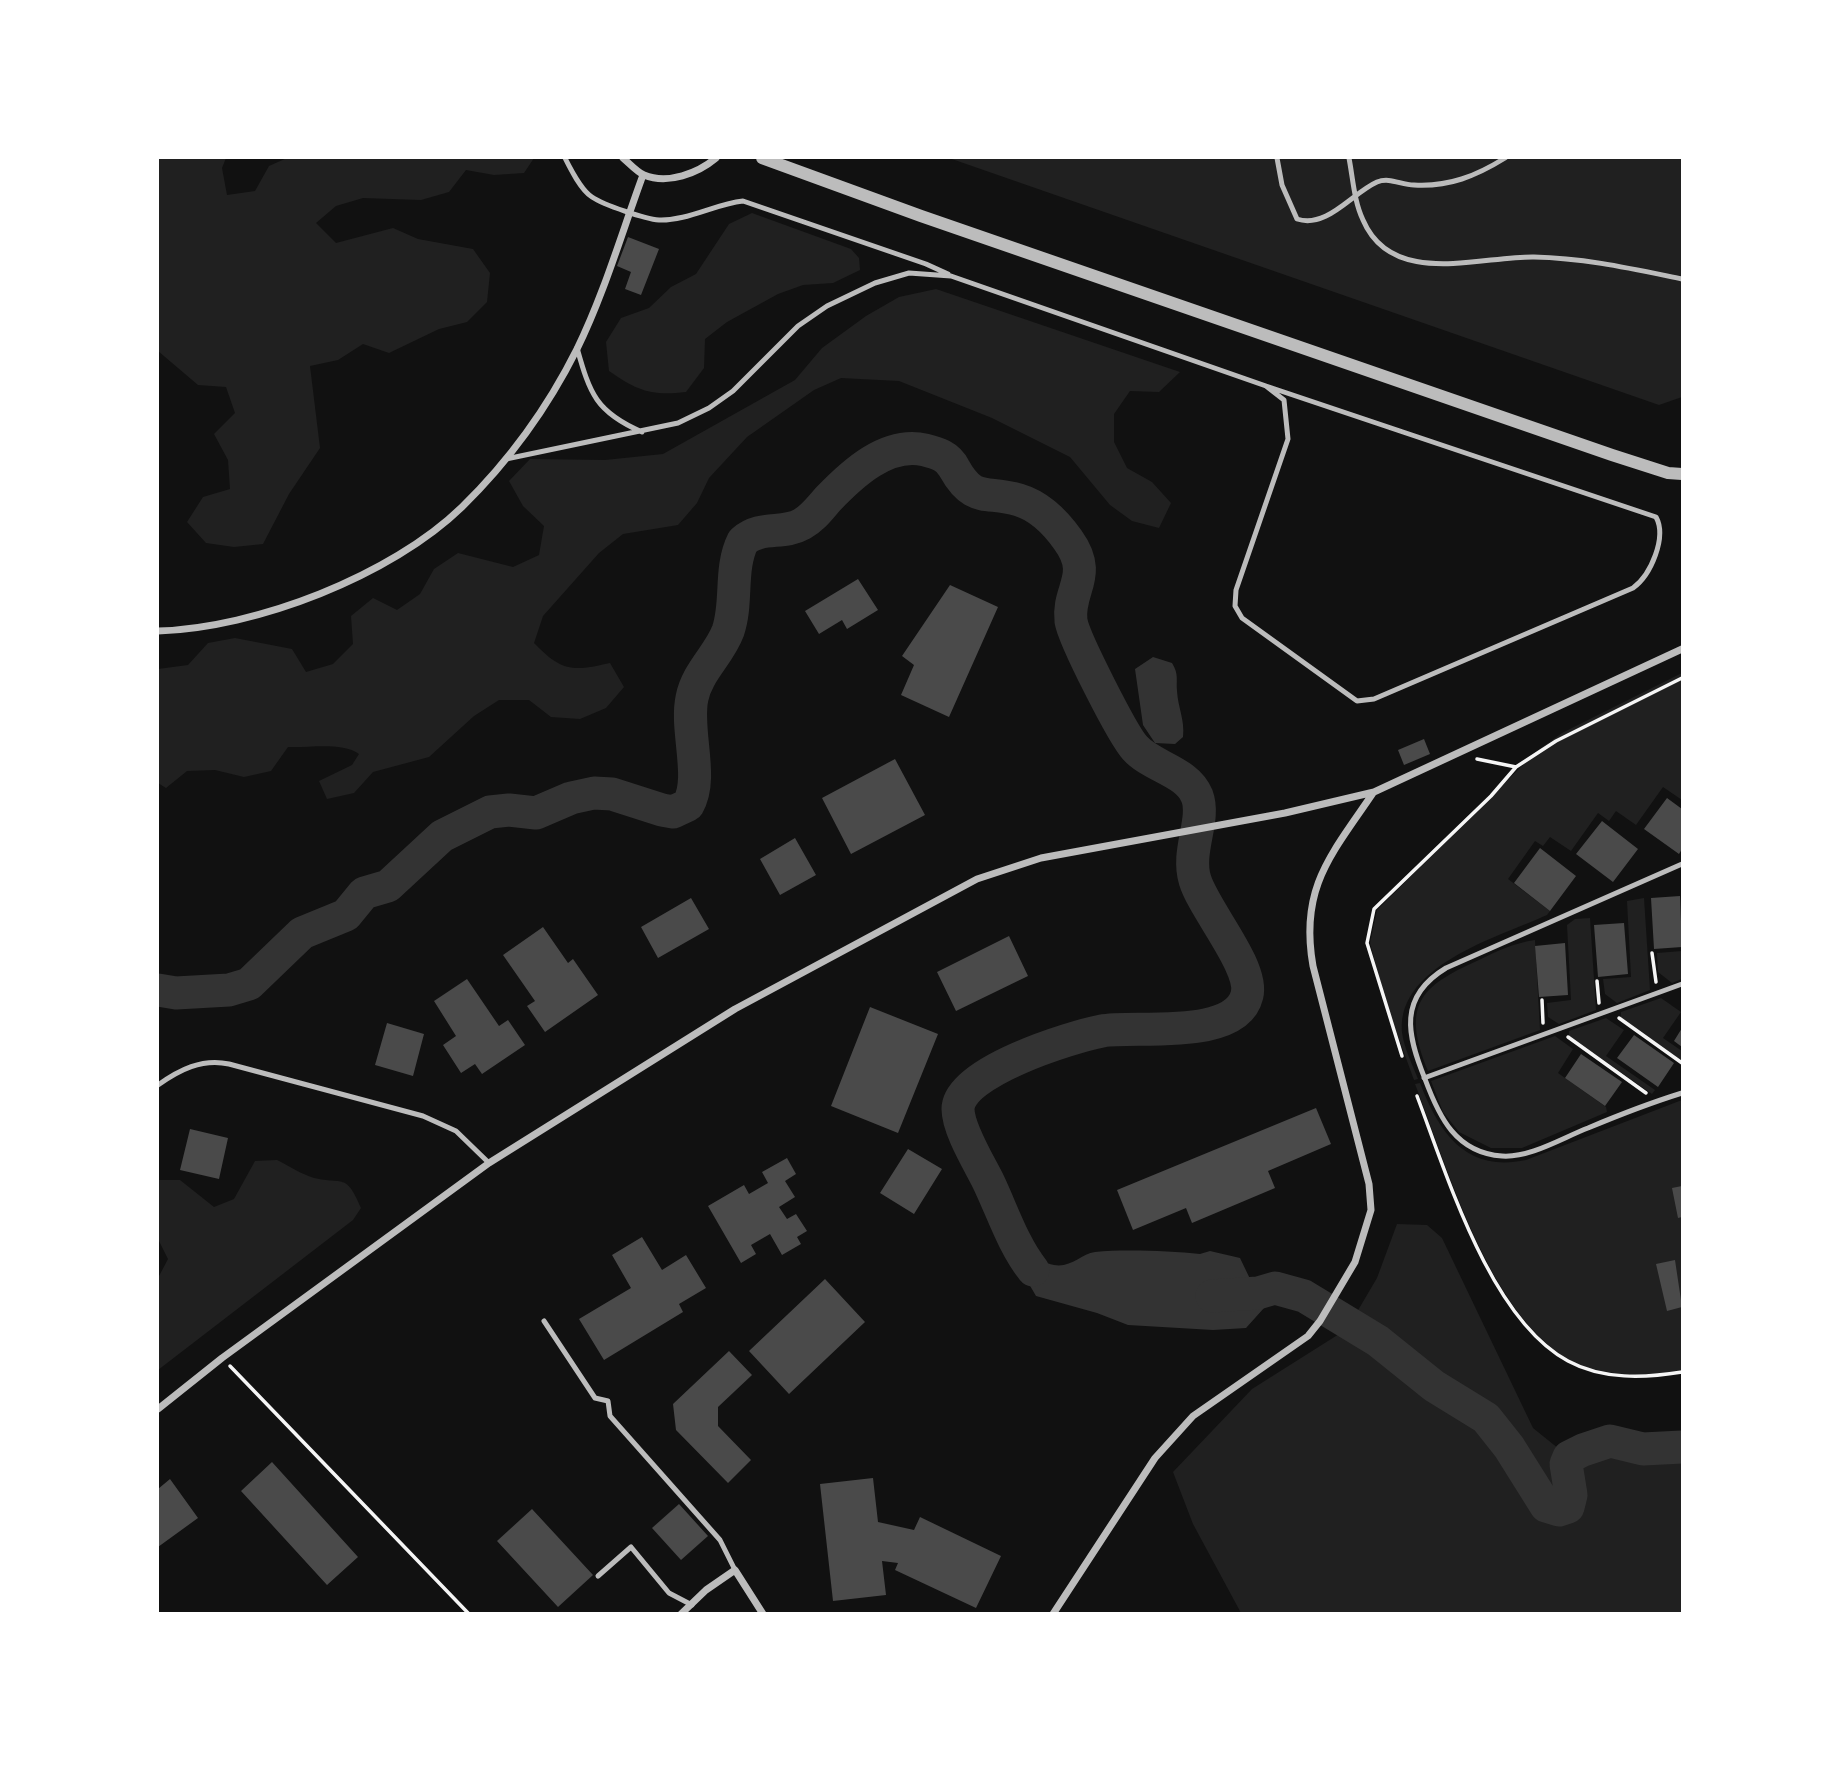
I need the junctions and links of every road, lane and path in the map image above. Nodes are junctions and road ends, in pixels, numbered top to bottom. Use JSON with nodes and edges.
{"nodes":[{"id":1,"x":565,"y":158,"type":"edge"},
{"id":2,"x":623,"y":158,"type":"edge"},
{"id":3,"x":716,"y":158,"type":"edge"},
{"id":4,"x":762,"y":158,"type":"edge"},
{"id":5,"x":1278,"y":158,"type":"edge"},
{"id":6,"x":1349,"y":158,"type":"edge"},
{"id":7,"x":1505,"y":158,"type":"edge"},
{"id":8,"x":643,"y":175,"type":"junction"},
{"id":9,"x":1355,"y":195,"type":"junction"},
{"id":10,"x":630,"y":212,"type":"junction"},
{"id":11,"x":951,"y":276,"type":"junction"},
{"id":12,"x":1682,"y":279,"type":"edge"},
{"id":13,"x":577,"y":348,"type":"junction"},
{"id":14,"x":1266,"y":386,"type":"junction"},
{"id":15,"x":643,"y":432,"type":"junction"},
{"id":16,"x":506,"y":459,"type":"junction"},
{"id":17,"x":1668,"y":473,"type":"junction"},
{"id":18,"x":1682,"y":474,"type":"edge"},
{"id":19,"x":1682,"y":484,"type":"edge"},
{"id":20,"x":158,"y":631,"type":"edge"},
{"id":21,"x":1682,"y":649,"type":"edge"},
{"id":22,"x":1682,"y":678,"type":"edge"},
{"id":23,"x":1463,"y":752,"type":"junction"},
{"id":24,"x":1516,"y":767,"type":"junction"},
{"id":25,"x":1374,"y":792,"type":"junction"},
{"id":26,"x":1682,"y":864,"type":"edge"},
{"id":27,"x":1652,"y":953,"type":"dead end"},
{"id":28,"x":1597,"y":981,"type":"dead end"},
{"id":29,"x":1682,"y":984,"type":"edge"},
{"id":30,"x":1657,"y":993,"type":"junction"},
{"id":31,"x":1542,"y":1000,"type":"dead end"},
{"id":32,"x":1609,"y":1011,"type":"junction"},
{"id":33,"x":1600,"y":1014,"type":"junction"},
{"id":34,"x":1558,"y":1030,"type":"junction"},
{"id":35,"x":1544,"y":1035,"type":"junction"},
{"id":36,"x":1403,"y":1057,"type":"dead end"},
{"id":37,"x":1682,"y":1063,"type":"edge"},
{"id":38,"x":1424,"y":1078,"type":"junction"},
{"id":39,"x":158,"y":1085,"type":"edge"},
{"id":40,"x":1646,"y":1093,"type":"dead end"},
{"id":41,"x":1682,"y":1093,"type":"edge"},
{"id":42,"x":1417,"y":1096,"type":"dead end"},
{"id":43,"x":489,"y":1163,"type":"junction"},
{"id":44,"x":544,"y":1321,"type":"dead end"},
{"id":45,"x":222,"y":1358,"type":"junction"},
{"id":46,"x":1682,"y":1373,"type":"edge"},
{"id":47,"x":158,"y":1409,"type":"edge"},
{"id":48,"x":735,"y":1570,"type":"junction"},
{"id":49,"x":598,"y":1576,"type":"dead end"},
{"id":50,"x":692,"y":1605,"type":"junction"},
{"id":51,"x":469,"y":1614,"type":"edge"},
{"id":52,"x":681,"y":1614,"type":"edge"},
{"id":53,"x":763,"y":1614,"type":"edge"},
{"id":54,"x":1053,"y":1614,"type":"edge"}],
"edges":[{"from":1,"to":10,"type":"lane"},
{"from":2,"to":8,"type":"street"},
{"from":3,"to":8,"type":"street"},
{"from":4,"to":17,"type":"street"},
{"from":5,"to":9,"type":"lane"},
{"from":6,"to":9,"type":"lane"},
{"from":7,"to":9,"type":"lane"},
{"from":8,"to":10,"type":"street"},
{"from":9,"to":12,"type":"lane"},
{"from":10,"to":11,"type":"lane"},
{"from":10,"to":13,"type":"street"},
{"from":11,"to":14,"type":"lane"},
{"from":11,"to":15,"type":"lane"},
{"from":13,"to":15,"type":"lane"},
{"from":13,"to":16,"type":"street"},
{"from":14,"to":14,"type":"lane"},
{"from":15,"to":16,"type":"lane"},
{"from":16,"to":20,"type":"street"},
{"from":17,"to":18,"type":"street"},
{"from":17,"to":19,"type":"street"},
{"from":21,"to":23,"type":"street"},
{"from":22,"to":24,"type":"path"},
{"from":23,"to":24,"type":"path"},
{"from":23,"to":25,"type":"street"},
{"from":24,"to":36,"type":"path"},
{"from":25,"to":43,"type":"street"},
{"from":25,"to":54,"type":"street"},
{"from":26,"to":38,"type":"lane"},
{"from":27,"to":30,"type":"path"},
{"from":28,"to":33,"type":"path"},
{"from":29,"to":30,"type":"lane"},
{"from":30,"to":32,"type":"lane"},
{"from":31,"to":35,"type":"path"},
{"from":32,"to":33,"type":"lane"},
{"from":32,"to":37,"type":"path"},
{"from":33,"to":34,"type":"lane"},
{"from":34,"to":35,"type":"lane"},
{"from":34,"to":40,"type":"path"},
{"from":35,"to":38,"type":"lane"},
{"from":38,"to":41,"type":"lane"},
{"from":39,"to":43,"type":"lane"},
{"from":42,"to":46,"type":"path"},
{"from":43,"to":45,"type":"street"},
{"from":44,"to":48,"type":"lane"},
{"from":45,"to":47,"type":"street"},
{"from":45,"to":51,"type":"path"},
{"from":48,"to":50,"type":"street"},
{"from":48,"to":53,"type":"street"},
{"from":49,"to":50,"type":"lane"},
{"from":50,"to":52,"type":"street"}]}
